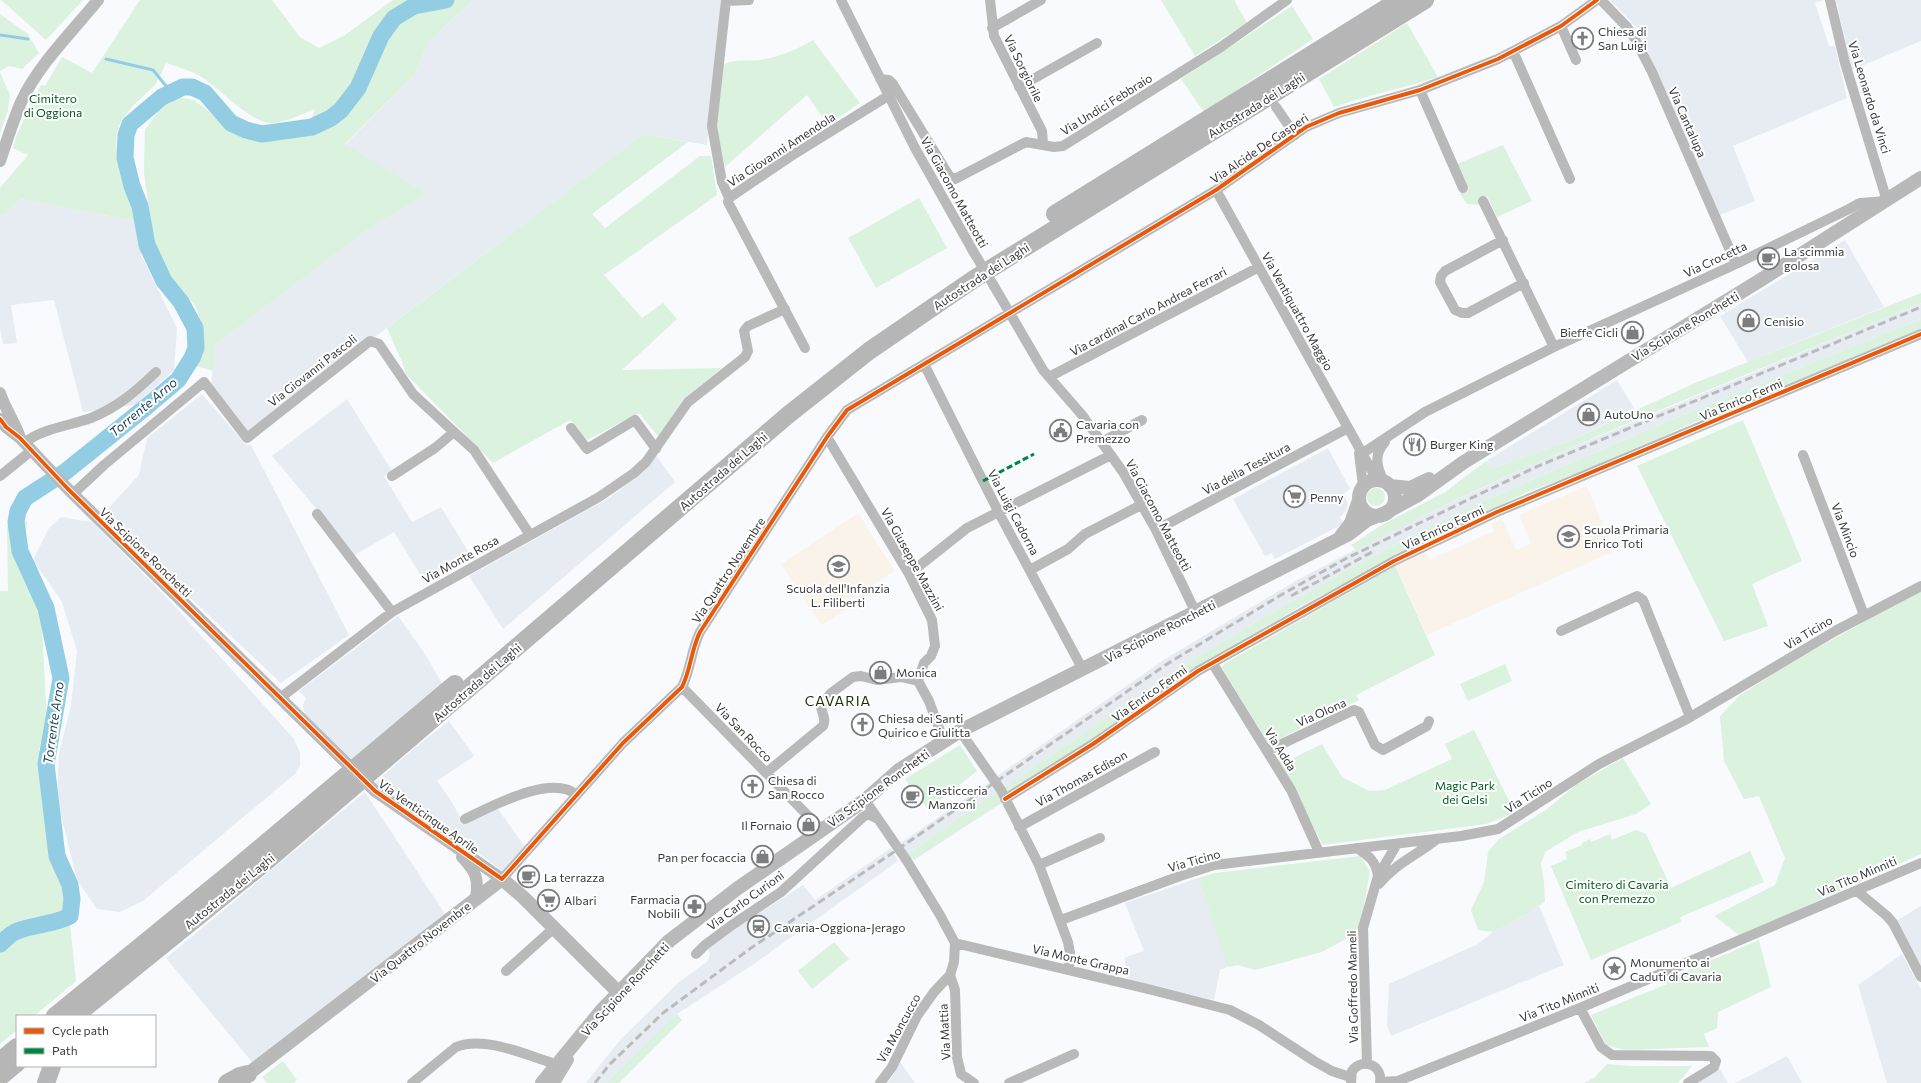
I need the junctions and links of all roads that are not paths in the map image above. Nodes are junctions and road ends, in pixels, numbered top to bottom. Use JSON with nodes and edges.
{"nodes":[{"id":1,"x":98,"y":0,"type":"edge"},
{"id":2,"x":749,"y":0,"type":"edge"},
{"id":3,"x":842,"y":0,"type":"edge"},
{"id":4,"x":990,"y":0,"type":"edge"},
{"id":5,"x":1041,"y":0,"type":"edge"},
{"id":6,"x":1287,"y":0,"type":"edge"},
{"id":7,"x":1399,"y":0,"type":"edge"},
{"id":8,"x":1425,"y":0,"type":"edge"},
{"id":9,"x":1596,"y":0,"type":"edge"},
{"id":10,"x":1601,"y":0,"type":"edge"},
{"id":11,"x":1830,"y":0,"type":"edge"},
{"id":12,"x":726,"y":1,"type":"edge"},
{"id":13,"x":1561,"y":26,"type":"junction"},
{"id":14,"x":992,"y":28,"type":"junction"},
{"id":15,"x":1097,"y":43,"type":"dead end"},
{"id":16,"x":1513,"y":51,"type":"junction"},
{"id":17,"x":1576,"y":60,"type":"dead end"},
{"id":18,"x":880,"y":79,"type":"junction"},
{"id":19,"x":1019,"y":87,"type":"junction"},
{"id":20,"x":1420,"y":90,"type":"junction"},
{"id":21,"x":888,"y":96,"type":"junction"},
{"id":22,"x":1276,"y":107,"type":"dead end"},
{"id":23,"x":1295,"y":135,"type":"junction"},
{"id":24,"x":1043,"y":144,"type":"junction"},
{"id":25,"x":0,"y":161,"type":"edge"},
{"id":26,"x":1921,"y":178,"type":"edge"},
{"id":27,"x":1570,"y":179,"type":"dead end"},
{"id":28,"x":1463,"y":188,"type":"dead end"},
{"id":29,"x":1216,"y":190,"type":"junction"},
{"id":30,"x":729,"y":198,"type":"junction"},
{"id":31,"x":1483,"y":200,"type":"dead end"},
{"id":32,"x":1887,"y":201,"type":"junction"},
{"id":33,"x":1503,"y":240,"type":"junction"},
{"id":34,"x":1736,"y":264,"type":"junction"},
{"id":35,"x":1259,"y":268,"type":"junction"},
{"id":36,"x":1524,"y":283,"type":"junction"},
{"id":37,"x":785,"y":310,"type":"junction"},
{"id":38,"x":1010,"y":312,"type":"junction"},
{"id":39,"x":1921,"y":334,"type":"edge"},
{"id":40,"x":1554,"y":347,"type":"junction"},
{"id":41,"x":805,"y":348,"type":"dead end"},
{"id":42,"x":924,"y":364,"type":"junction"},
{"id":43,"x":156,"y":372,"type":"dead end"},
{"id":44,"x":1049,"y":377,"type":"junction"},
{"id":45,"x":0,"y":393,"type":"edge"},
{"id":46,"x":0,"y":419,"type":"edge"},
{"id":47,"x":1142,"y":420,"type":"dead end"},
{"id":48,"x":571,"y":428,"type":"dead end"},
{"id":49,"x":1348,"y":428,"type":"junction"},
{"id":50,"x":454,"y":432,"type":"junction"},
{"id":51,"x":1392,"y":435,"type":"junction"},
{"id":52,"x":827,"y":437,"type":"junction"},
{"id":53,"x":1102,"y":442,"type":"junction"},
{"id":54,"x":25,"y":444,"type":"junction"},
{"id":55,"x":656,"y":449,"type":"junction"},
{"id":56,"x":1360,"y":449,"type":"junction"},
{"id":57,"x":1111,"y":455,"type":"junction"},
{"id":58,"x":1803,"y":455,"type":"dead end"},
{"id":59,"x":1448,"y":472,"type":"junction"},
{"id":60,"x":0,"y":476,"type":"edge"},
{"id":61,"x":392,"y":476,"type":"dead end"},
{"id":62,"x":1384,"y":483,"type":"junction"},
{"id":63,"x":1363,"y":486,"type":"junction"},
{"id":64,"x":70,"y":491,"type":"junction"},
{"id":65,"x":1359,"y":500,"type":"junction"},
{"id":66,"x":1141,"y":505,"type":"junction"},
{"id":67,"x":999,"y":513,"type":"junction"},
{"id":68,"x":1385,"y":513,"type":"junction"},
{"id":69,"x":317,"y":514,"type":"dead end"},
{"id":70,"x":1156,"y":530,"type":"junction"},
{"id":71,"x":530,"y":535,"type":"junction"},
{"id":72,"x":1336,"y":540,"type":"junction"},
{"id":73,"x":1030,"y":570,"type":"junction"},
{"id":74,"x":909,"y":574,"type":"junction"},
{"id":75,"x":1921,"y":586,"type":"edge"},
{"id":76,"x":392,"y":612,"type":"junction"},
{"id":77,"x":1196,"y":613,"type":"junction"},
{"id":78,"x":1864,"y":615,"type":"junction"},
{"id":79,"x":1561,"y":631,"type":"dead end"},
{"id":80,"x":1213,"y":664,"type":"junction"},
{"id":81,"x":1083,"y":670,"type":"junction"},
{"id":82,"x":918,"y":681,"type":"junction"},
{"id":83,"x":682,"y":687,"type":"junction"},
{"id":84,"x":280,"y":698,"type":"junction"},
{"id":85,"x":1690,"y":717,"type":"junction"},
{"id":86,"x":1428,"y":721,"type":"dead end"},
{"id":87,"x":960,"y":731,"type":"junction"},
{"id":88,"x":944,"y":742,"type":"junction"},
{"id":89,"x":1267,"y":751,"type":"junction"},
{"id":90,"x":1155,"y":752,"type":"dead end"},
{"id":91,"x":766,"y":773,"type":"junction"},
{"id":92,"x":577,"y":795,"type":"junction"},
{"id":93,"x":1006,"y":799,"type":"junction"},
{"id":94,"x":865,"y":800,"type":"junction"},
{"id":95,"x":465,"y":819,"type":"dead end"},
{"id":96,"x":882,"y":823,"type":"junction"},
{"id":97,"x":1019,"y":827,"type":"junction"},
{"id":98,"x":821,"y":829,"type":"junction"},
{"id":99,"x":442,"y":838,"type":"junction"},
{"id":100,"x":1100,"y":838,"type":"dead end"},
{"id":101,"x":1437,"y":839,"type":"junction"},
{"id":102,"x":1409,"y":842,"type":"junction"},
{"id":103,"x":1397,"y":844,"type":"junction"},
{"id":104,"x":1357,"y":848,"type":"junction"},
{"id":105,"x":1320,"y":852,"type":"junction"},
{"id":106,"x":268,"y":860,"type":"junction"},
{"id":107,"x":1921,"y":863,"type":"edge"},
{"id":108,"x":1039,"y":865,"type":"junction"},
{"id":109,"x":1397,"y":865,"type":"junction"},
{"id":110,"x":1378,"y":876,"type":"junction"},
{"id":111,"x":502,"y":879,"type":"junction"},
{"id":112,"x":1376,"y":889,"type":"junction"},
{"id":113,"x":1857,"y":890,"type":"junction"},
{"id":114,"x":476,"y":898,"type":"junction"},
{"id":115,"x":1061,"y":920,"type":"junction"},
{"id":116,"x":554,"y":928,"type":"junction"},
{"id":117,"x":955,"y":943,"type":"junction"},
{"id":118,"x":696,"y":954,"type":"dead end"},
{"id":119,"x":1069,"y":970,"type":"junction"},
{"id":120,"x":506,"y":971,"type":"dead end"},
{"id":121,"x":950,"y":975,"type":"junction"},
{"id":122,"x":1921,"y":977,"type":"edge"},
{"id":123,"x":100,"y":980,"type":"junction"},
{"id":124,"x":619,"y":992,"type":"junction"},
{"id":125,"x":1580,"y":1008,"type":"junction"},
{"id":126,"x":51,"y":1015,"type":"edge"},
{"id":127,"x":57,"y":1015,"type":"edge"},
{"id":128,"x":76,"y":1015,"type":"edge"},
{"id":129,"x":91,"y":1015,"type":"edge"},
{"id":130,"x":16,"y":1041,"type":"edge"},
{"id":131,"x":16,"y":1048,"type":"edge"},
{"id":132,"x":566,"y":1053,"type":"junction"},
{"id":133,"x":0,"y":1054,"type":"edge"},
{"id":134,"x":1074,"y":1054,"type":"dead end"},
{"id":135,"x":0,"y":1061,"type":"edge"},
{"id":136,"x":1367,"y":1063,"type":"junction"},
{"id":137,"x":16,"y":1064,"type":"edge"},
{"id":138,"x":556,"y":1064,"type":"junction"},
{"id":139,"x":52,"y":1067,"type":"edge"},
{"id":140,"x":0,"y":1077,"type":"edge"},
{"id":141,"x":248,"y":1080,"type":"edge"},
{"id":142,"x":1351,"y":1080,"type":"edge"},
{"id":143,"x":414,"y":1082,"type":"edge"},
{"id":144,"x":1380,"y":1082,"type":"edge"},
{"id":145,"x":46,"y":1083,"type":"edge"},
{"id":146,"x":226,"y":1083,"type":"edge"},
{"id":147,"x":542,"y":1083,"type":"edge"},
{"id":148,"x":555,"y":1083,"type":"edge"},
{"id":149,"x":880,"y":1083,"type":"edge"},
{"id":150,"x":974,"y":1083,"type":"edge"},
{"id":151,"x":1009,"y":1083,"type":"edge"},
{"id":152,"x":1688,"y":1083,"type":"edge"}],
"edges":[{"from":1,"to":25,"type":"street"},
{"from":2,"to":12,"type":"street"},
{"from":3,"to":18,"type":"street","name":"Via Giacomo Matteotti"},
{"from":4,"to":14,"type":"street","name":"Via Sorgiorile"},
{"from":5,"to":14,"type":"street"},
{"from":6,"to":24,"type":"street","name":"Via Undici Febbraio"},
{"from":7,"to":123,"type":"highway","name":"Autostrada dei Laghi"},
{"from":8,"to":106,"type":"highway","name":"Autostrada dei Laghi"},
{"from":9,"to":13,"type":"street","name":"Via Alcide De Gasperi"},
{"from":10,"to":34,"type":"street","name":"Via Cantalupa"},
{"from":11,"to":32,"type":"street","name":"Via Leonardo da Vinci"},
{"from":12,"to":30,"type":"street"},
{"from":13,"to":16,"type":"street","name":"Via Alcide De Gasperi"},
{"from":13,"to":17,"type":"street"},
{"from":14,"to":19,"type":"street","name":"Via Sorgiorile"},
{"from":15,"to":19,"type":"street"},
{"from":16,"to":20,"type":"street","name":"Via Alcide De Gasperi"},
{"from":16,"to":27,"type":"street"},
{"from":18,"to":21,"type":"street","name":"Via Giacomo Matteotti"},
{"from":18,"to":24,"type":"street","name":"Via Undici Febbraio"},
{"from":19,"to":24,"type":"street","name":"Via Sorgiorile"},
{"from":20,"to":23,"type":"street","name":"Via Alcide De Gasperi"},
{"from":20,"to":28,"type":"street"},
{"from":21,"to":30,"type":"street","name":"Via Giovanni Amendola"},
{"from":21,"to":38,"type":"street","name":"Via Giacomo Matteotti","bridge":true},
{"from":22,"to":23,"type":"street"},
{"from":23,"to":29,"type":"street","name":"Via Alcide De Gasperi"},
{"from":26,"to":32,"type":"main road","name":"Via Scipione Ronchetti"},
{"from":29,"to":35,"type":"street","name":"Via Ventiquattro Maggio"},
{"from":29,"to":38,"type":"street","name":"Via Alcide De Gasperi"},
{"from":30,"to":37,"type":"street","name":"Via Giovanni Amendola"},
{"from":31,"to":33,"type":"street"},
{"from":32,"to":34,"type":"street","name":"Via Crocetta"},
{"from":32,"to":59,"type":"main road","name":"Via Scipione Ronchetti"},
{"from":33,"to":36,"type":"street"},
{"from":33,"to":36,"type":"street"},
{"from":34,"to":40,"type":"street","name":"Via Crocetta"},
{"from":35,"to":44,"type":"street","name":"Via cardinal Carlo Andrea Ferrari"},
{"from":35,"to":49,"type":"street","name":"Via Ventiquattro Maggio"},
{"from":36,"to":40,"type":"street"},
{"from":37,"to":41,"type":"street","name":"Via Giovanni Amendola"},
{"from":37,"to":55,"type":"street","name":"Via Monte Rosa"},
{"from":38,"to":42,"type":"street","name":"Via Quattro Novembre"},
{"from":38,"to":44,"type":"street","name":"Via Giacomo Matteotti"},
{"from":39,"to":80,"type":"street","name":"Via Enrico Fermi"},
{"from":40,"to":51,"type":"street","name":"Via Crocetta"},
{"from":42,"to":52,"type":"street","name":"Via Quattro Novembre"},
{"from":42,"to":67,"type":"street","name":"Via Luigi Cadorna"},
{"from":43,"to":54,"type":"street"},
{"from":44,"to":53,"type":"street","name":"Via Giacomo Matteotti"},
{"from":45,"to":54,"type":"street","name":"Via Scipione Ronchetti"},
{"from":46,"to":54,"type":"street","name":"Via Scipione Ronchetti"},
{"from":47,"to":53,"type":"street"},
{"from":48,"to":55,"type":"street"},
{"from":49,"to":56,"type":"street","name":"Via Ventiquattro Maggio"},
{"from":49,"to":70,"type":"street","name":"Via della Tessitura"},
{"from":50,"to":61,"type":"street"},
{"from":50,"to":64,"type":"street","name":"Via Giovanni Pascoli"},
{"from":50,"to":71,"type":"street","name":"Via Giovanni Pascoli"},
{"from":51,"to":56,"type":"street","name":"Via Crocetta"},
{"from":51,"to":62,"type":"street","name":"Via Crocetta"},
{"from":52,"to":74,"type":"street","name":"Via Giuseppe Mazzini"},
{"from":52,"to":83,"type":"street","name":"Via Quattro Novembre"},
{"from":53,"to":57,"type":"street","name":"Via Giacomo Matteotti"},
{"from":54,"to":60,"type":"street"},
{"from":54,"to":64,"type":"street","name":"Via Scipione Ronchetti"},
{"from":55,"to":71,"type":"street","name":"Via Monte Rosa"},
{"from":56,"to":62,"type":"street","name":"Via Ventiquattro Maggio"},
{"from":56,"to":63,"type":"street","name":"Via Ventiquattro Maggio"},
{"from":57,"to":66,"type":"street","name":"Via Giacomo Matteotti"},
{"from":57,"to":67,"type":"street"},
{"from":58,"to":78,"type":"street","name":"Via Mincio"},
{"from":59,"to":62,"type":"main road","name":"Via Scipione Ronchetti"},
{"from":59,"to":68,"type":"main road","name":"Via Scipione Ronchetti"},
{"from":62,"to":63,"type":"main road"},
{"from":62,"to":68,"type":"main road"},
{"from":63,"to":65,"type":"main road"},
{"from":64,"to":84,"type":"street","name":"Via Scipione Ronchetti"},
{"from":65,"to":68,"type":"main road"},
{"from":65,"to":72,"type":"main road","name":"Via Scipione Ronchetti"},
{"from":66,"to":70,"type":"street","name":"Via Giacomo Matteotti"},
{"from":66,"to":73,"type":"street"},
{"from":67,"to":73,"type":"street","name":"Via Luigi Cadorna"},
{"from":67,"to":74,"type":"street"},
{"from":68,"to":72,"type":"main road","name":"Via Scipione Ronchetti"},
{"from":69,"to":76,"type":"street"},
{"from":70,"to":77,"type":"street","name":"Via Giacomo Matteotti"},
{"from":71,"to":76,"type":"street","name":"Via Monte Rosa"},
{"from":72,"to":77,"type":"main road","name":"Via Scipione Ronchetti"},
{"from":73,"to":81,"type":"street","name":"Via Luigi Cadorna"},
{"from":74,"to":82,"type":"street","name":"Via Giuseppe Mazzini"},
{"from":75,"to":78,"type":"street","name":"Via Ticino"},
{"from":76,"to":84,"type":"street","name":"Via Monte Rosa"},
{"from":77,"to":81,"type":"main road","name":"Via Scipione Ronchetti"},
{"from":78,"to":85,"type":"street","name":"Via Ticino"},
{"from":79,"to":85,"type":"street"},
{"from":80,"to":89,"type":"street","name":"Via Adda"},
{"from":80,"to":93,"type":"street","name":"Via Enrico Fermi"},
{"from":81,"to":87,"type":"main road","name":"Via Scipione Ronchetti"},
{"from":82,"to":88,"type":"street"},
{"from":82,"to":91,"type":"street"},
{"from":83,"to":91,"type":"street","name":"Via San Rocco"},
{"from":83,"to":92,"type":"street","name":"Via Quattro Novembre"},
{"from":84,"to":99,"type":"street","name":"Via Venticinque Aprile","bridge":true},
{"from":85,"to":101,"type":"street","name":"Via Ticino"},
{"from":86,"to":89,"type":"street","name":"Via Olona"},
{"from":87,"to":88,"type":"main road","name":"Via Scipione Ronchetti"},
{"from":87,"to":93,"type":"street"},
{"from":88,"to":94,"type":"main road","name":"Via Scipione Ronchetti"},
{"from":89,"to":105,"type":"street","name":"Via Adda"},
{"from":90,"to":97,"type":"street","name":"Via Thomas Edison"},
{"from":91,"to":98,"type":"street","name":"Via San Rocco"},
{"from":92,"to":95,"type":"street"},
{"from":92,"to":111,"type":"street","name":"Via Quattro Novembre"},
{"from":93,"to":97,"type":"street"},
{"from":94,"to":96,"type":"street"},
{"from":94,"to":98,"type":"main road","name":"Via Scipione Ronchetti"},
{"from":96,"to":117,"type":"street"},
{"from":96,"to":118,"type":"street","name":"Via Carlo Curioni"},
{"from":97,"to":108,"type":"street"},
{"from":98,"to":124,"type":"main road","name":"Via Scipione Ronchetti"},
{"from":99,"to":111,"type":"street","name":"Via Venticinque Aprile"},
{"from":99,"to":114,"type":"street"},
{"from":100,"to":108,"type":"street"},
{"from":101,"to":102,"type":"street","name":"Via Ticino"},
{"from":101,"to":109,"type":"street","name":"Via Goffredo Mameli"},
{"from":102,"to":103,"type":"street","name":"Via Ticino"},
{"from":102,"to":109,"type":"street","name":"Via Goffredo Mameli"},
{"from":103,"to":104,"type":"street","name":"Via Ticino"},
{"from":103,"to":110,"type":"street","name":"Via Goffredo Mameli"},
{"from":104,"to":105,"type":"street","name":"Via Ticino"},
{"from":104,"to":110,"type":"street","name":"Via Goffredo Mameli"},
{"from":105,"to":115,"type":"street","name":"Via Ticino"},
{"from":106,"to":128,"type":"highway","name":"Autostrada dei Laghi"},
{"from":106,"to":129,"type":"highway"},
{"from":107,"to":113,"type":"street","name":"Via Tito Minniti"},
{"from":108,"to":115,"type":"street"},
{"from":109,"to":112,"type":"street","name":"Via Goffredo Mameli"},
{"from":110,"to":112,"type":"street","name":"Via Goffredo Mameli"},
{"from":111,"to":114,"type":"main road","name":"Via Quattro Novembre"},
{"from":111,"to":116,"type":"main road","name":"Via Venticinque Aprile"},
{"from":112,"to":136,"type":"street","name":"Via Goffredo Mameli"},
{"from":113,"to":122,"type":"street"},
{"from":113,"to":125,"type":"street","name":"Via Tito Minniti"},
{"from":114,"to":141,"type":"main road","name":"Via Quattro Novembre"},
{"from":115,"to":119,"type":"street"},
{"from":116,"to":120,"type":"street"},
{"from":116,"to":124,"type":"main road","name":"Via Venticinque Aprile"},
{"from":117,"to":119,"type":"street","name":"Via Monte Grappa"},
{"from":117,"to":121,"type":"street"},
{"from":119,"to":142,"type":"street","name":"Via Monte Grappa"},
{"from":121,"to":149,"type":"street","name":"Via Moncucco"},
{"from":121,"to":150,"type":"street","name":"Via Mattia"},
{"from":123,"to":126,"type":"highway"},
{"from":123,"to":127,"type":"highway","name":"Autostrada dei Laghi"},
{"from":124,"to":132,"type":"main road","name":"Via Scipione Ronchetti"},
{"from":125,"to":144,"type":"street","name":"Via Tito Minniti"},
{"from":125,"to":152,"type":"street"},
{"from":130,"to":133,"type":"highway"},
{"from":131,"to":135,"type":"highway"},
{"from":132,"to":138,"type":"main road","name":"Via Scipione Ronchetti"},
{"from":132,"to":148,"type":"street"},
{"from":134,"to":151,"type":"street"},
{"from":136,"to":142,"type":"street"},
{"from":136,"to":144,"type":"street"},
{"from":137,"to":140,"type":"highway"},
{"from":138,"to":143,"type":"street"},
{"from":138,"to":147,"type":"main road","name":"Via Scipione Ronchetti"},
{"from":139,"to":145,"type":"highway"},
{"from":141,"to":146,"type":"highway"}]}
